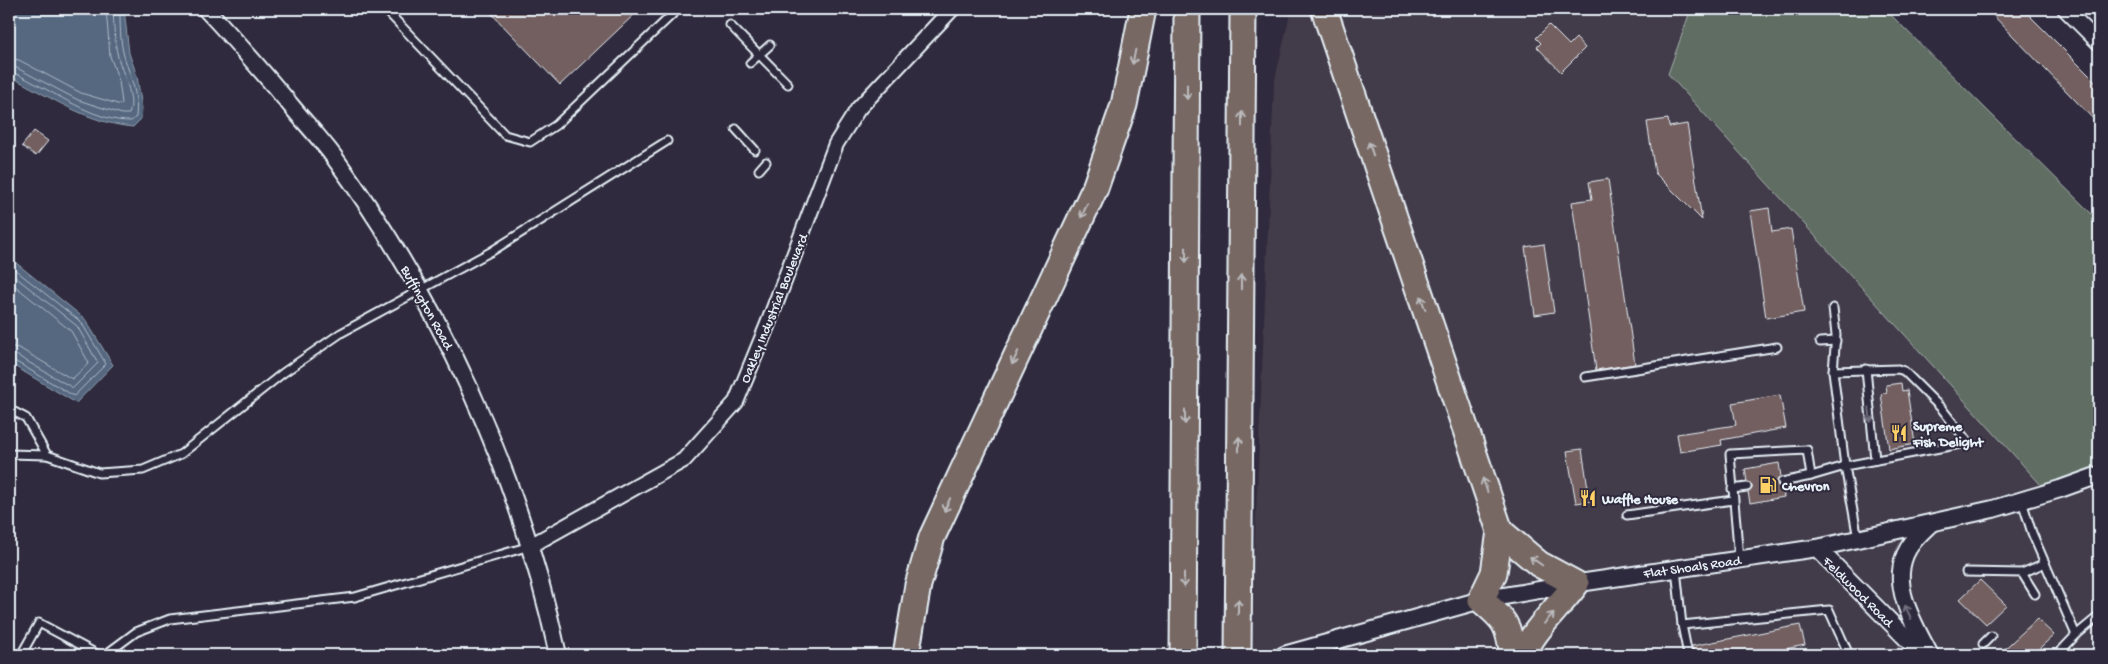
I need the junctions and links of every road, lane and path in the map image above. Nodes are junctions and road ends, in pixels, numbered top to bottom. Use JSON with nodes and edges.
{"nodes":[{"id":1,"x":206,"y":9,"type":"edge"},
{"id":2,"x":386,"y":9,"type":"edge"},
{"id":3,"x":678,"y":9,"type":"edge"},
{"id":4,"x":952,"y":9,"type":"edge"},
{"id":5,"x":1143,"y":9,"type":"edge"},
{"id":6,"x":1188,"y":9,"type":"edge"},
{"id":7,"x":1243,"y":9,"type":"edge"},
{"id":8,"x":1324,"y":9,"type":"edge"},
{"id":9,"x":2065,"y":9,"type":"edge"},
{"id":10,"x":730,"y":25,"type":"dead end"},
{"id":11,"x":2099,"y":43,"type":"edge"},
{"id":12,"x":770,"y":45,"type":"dead end"},
{"id":13,"x":759,"y":56,"type":"junction"},
{"id":14,"x":750,"y":63,"type":"dead end"},
{"id":15,"x":788,"y":84,"type":"dead end"},
{"id":16,"x":736,"y":129,"type":"dead end"},
{"id":17,"x":667,"y":141,"type":"dead end"},
{"id":18,"x":756,"y":150,"type":"dead end"},
{"id":19,"x":766,"y":162,"type":"dead end"},
{"id":20,"x":758,"y":170,"type":"dead end"},
{"id":21,"x":420,"y":292,"type":"junction"},
{"id":22,"x":1833,"y":308,"type":"dead end"},
{"id":23,"x":1836,"y":341,"type":"junction"},
{"id":24,"x":1820,"y":342,"type":"dead end"},
{"id":25,"x":1777,"y":347,"type":"dead end"},
{"id":26,"x":1866,"y":369,"type":"junction"},
{"id":27,"x":1833,"y":371,"type":"junction"},
{"id":28,"x":1585,"y":377,"type":"dead end"},
{"id":29,"x":9,"y":409,"type":"edge"},
{"id":30,"x":9,"y":454,"type":"edge"},
{"id":31,"x":47,"y":454,"type":"junction"},
{"id":32,"x":1875,"y":460,"type":"junction"},
{"id":33,"x":1845,"y":466,"type":"junction"},
{"id":34,"x":2099,"y":475,"type":"edge"},
{"id":35,"x":1811,"y":476,"type":"junction"},
{"id":36,"x":1782,"y":482,"type":"dead end"},
{"id":37,"x":1748,"y":487,"type":"dead end"},
{"id":38,"x":1732,"y":489,"type":"junction"},
{"id":39,"x":1733,"y":500,"type":"junction"},
{"id":40,"x":2022,"y":500,"type":"junction"},
{"id":41,"x":1627,"y":515,"type":"dead end"},
{"id":42,"x":1931,"y":523,"type":"junction"},
{"id":43,"x":1500,"y":531,"type":"junction"},
{"id":44,"x":1858,"y":539,"type":"junction"},
{"id":45,"x":530,"y":546,"type":"junction"},
{"id":46,"x":1817,"y":548,"type":"junction"},
{"id":47,"x":1739,"y":560,"type":"junction"},
{"id":48,"x":2045,"y":563,"type":"junction"},
{"id":49,"x":1676,"y":569,"type":"junction"},
{"id":50,"x":1966,"y":572,"type":"dead end"},
{"id":51,"x":2022,"y":573,"type":"junction"},
{"id":52,"x":1576,"y":584,"type":"junction"},
{"id":53,"x":2034,"y":594,"type":"dead end"},
{"id":54,"x":1482,"y":600,"type":"junction"},
{"id":55,"x":2099,"y":616,"type":"edge"},
{"id":56,"x":1682,"y":625,"type":"junction"},
{"id":57,"x":1991,"y":636,"type":"dead end"},
{"id":58,"x":2076,"y":636,"type":"junction"},
{"id":59,"x":1983,"y":644,"type":"dead end"},
{"id":60,"x":1289,"y":654,"type":"edge"},
{"id":61,"x":1848,"y":654,"type":"edge"},
{"id":62,"x":1920,"y":654,"type":"edge"},
{"id":63,"x":21,"y":655,"type":"edge"},
{"id":64,"x":100,"y":655,"type":"edge"},
{"id":65,"x":106,"y":655,"type":"edge"},
{"id":66,"x":558,"y":655,"type":"edge"},
{"id":67,"x":906,"y":655,"type":"edge"},
{"id":68,"x":1183,"y":655,"type":"edge"},
{"id":69,"x":1238,"y":655,"type":"edge"},
{"id":70,"x":1512,"y":655,"type":"edge"},
{"id":71,"x":1524,"y":655,"type":"edge"},
{"id":72,"x":1688,"y":655,"type":"edge"},
{"id":73,"x":1837,"y":655,"type":"edge"},
{"id":74,"x":2056,"y":655,"type":"edge"}],
"edges":[{"from":1,"to":21,"type":"street","name":"Buffington Road"},
{"from":2,"to":3,"type":"lane"},
{"from":4,"to":45,"type":"street","name":"Oakley Industrial Boulevard"},
{"from":5,"to":67,"type":"highway","one_way":true},
{"from":6,"to":68,"type":"highway","one_way":true},
{"from":69,"to":7,"type":"highway","one_way":true},
{"from":43,"to":8,"type":"highway","one_way":true},
{"from":9,"to":11,"type":"street"},
{"from":10,"to":13,"type":"lane"},
{"from":12,"to":13,"type":"lane"},
{"from":13,"to":14,"type":"lane"},
{"from":13,"to":15,"type":"lane"},
{"from":16,"to":18,"type":"lane"},
{"from":17,"to":21,"type":"lane"},
{"from":19,"to":20,"type":"lane"},
{"from":21,"to":31,"type":"lane"},
{"from":21,"to":45,"type":"street","name":"Buffington Road"},
{"from":22,"to":23,"type":"lane"},
{"from":23,"to":24,"type":"lane"},
{"from":23,"to":27,"type":"lane"},
{"from":25,"to":28,"type":"lane"},
{"from":26,"to":27,"type":"lane"},
{"from":26,"to":32,"type":"lane","one_way":true},
{"from":26,"to":32,"type":"lane"},
{"from":27,"to":33,"type":"lane"},
{"from":29,"to":31,"type":"lane"},
{"from":30,"to":31,"type":"lane"},
{"from":32,"to":33,"type":"lane"},
{"from":33,"to":35,"type":"lane"},
{"from":33,"to":44,"type":"lane"},
{"from":34,"to":40,"type":"street","name":"Flat Shoals Road"},
{"from":35,"to":36,"type":"lane"},
{"from":35,"to":38,"type":"lane"},
{"from":37,"to":38,"type":"lane"},
{"from":38,"to":39,"type":"lane"},
{"from":39,"to":41,"type":"lane"},
{"from":39,"to":47,"type":"lane"},
{"from":40,"to":42,"type":"street","name":"Flat Shoals Road"},
{"from":40,"to":48,"type":"lane"},
{"from":42,"to":44,"type":"street","name":"Flat Shoals Road"},
{"from":62,"to":42,"type":"street","one_way":true},
{"from":52,"to":43,"type":"highway","one_way":true},
{"from":43,"to":54,"type":"highway"},
{"from":44,"to":46,"type":"street","name":"Flat Shoals Road"},
{"from":45,"to":65,"type":"lane"},
{"from":45,"to":66,"type":"street","name":"Buffington Road"},
{"from":46,"to":47,"type":"street","name":"Flat Shoals Road"},
{"from":46,"to":62,"type":"street","name":"Feldwood Road"},
{"from":47,"to":49,"type":"street","name":"Flat Shoals Road"},
{"from":48,"to":51,"type":"lane"},
{"from":48,"to":58,"type":"lane"},
{"from":49,"to":52,"type":"street","name":"Flat Shoals Road"},
{"from":49,"to":56,"type":"lane"},
{"from":50,"to":51,"type":"lane"},
{"from":51,"to":53,"type":"lane"},
{"from":52,"to":54,"type":"street","name":"Flat Shoals Road"},
{"from":71,"to":52,"type":"highway","one_way":true},
{"from":54,"to":60,"type":"street","name":"Flat Shoals Road"},
{"from":54,"to":70,"type":"highway"},
{"from":55,"to":58,"type":"lane"},
{"from":56,"to":61,"type":"lane"},
{"from":56,"to":72,"type":"lane"},
{"from":57,"to":59,"type":"lane"},
{"from":58,"to":74,"type":"lane"},
{"from":61,"to":73,"type":"lane"},
{"from":63,"to":64,"type":"lane"}]}
